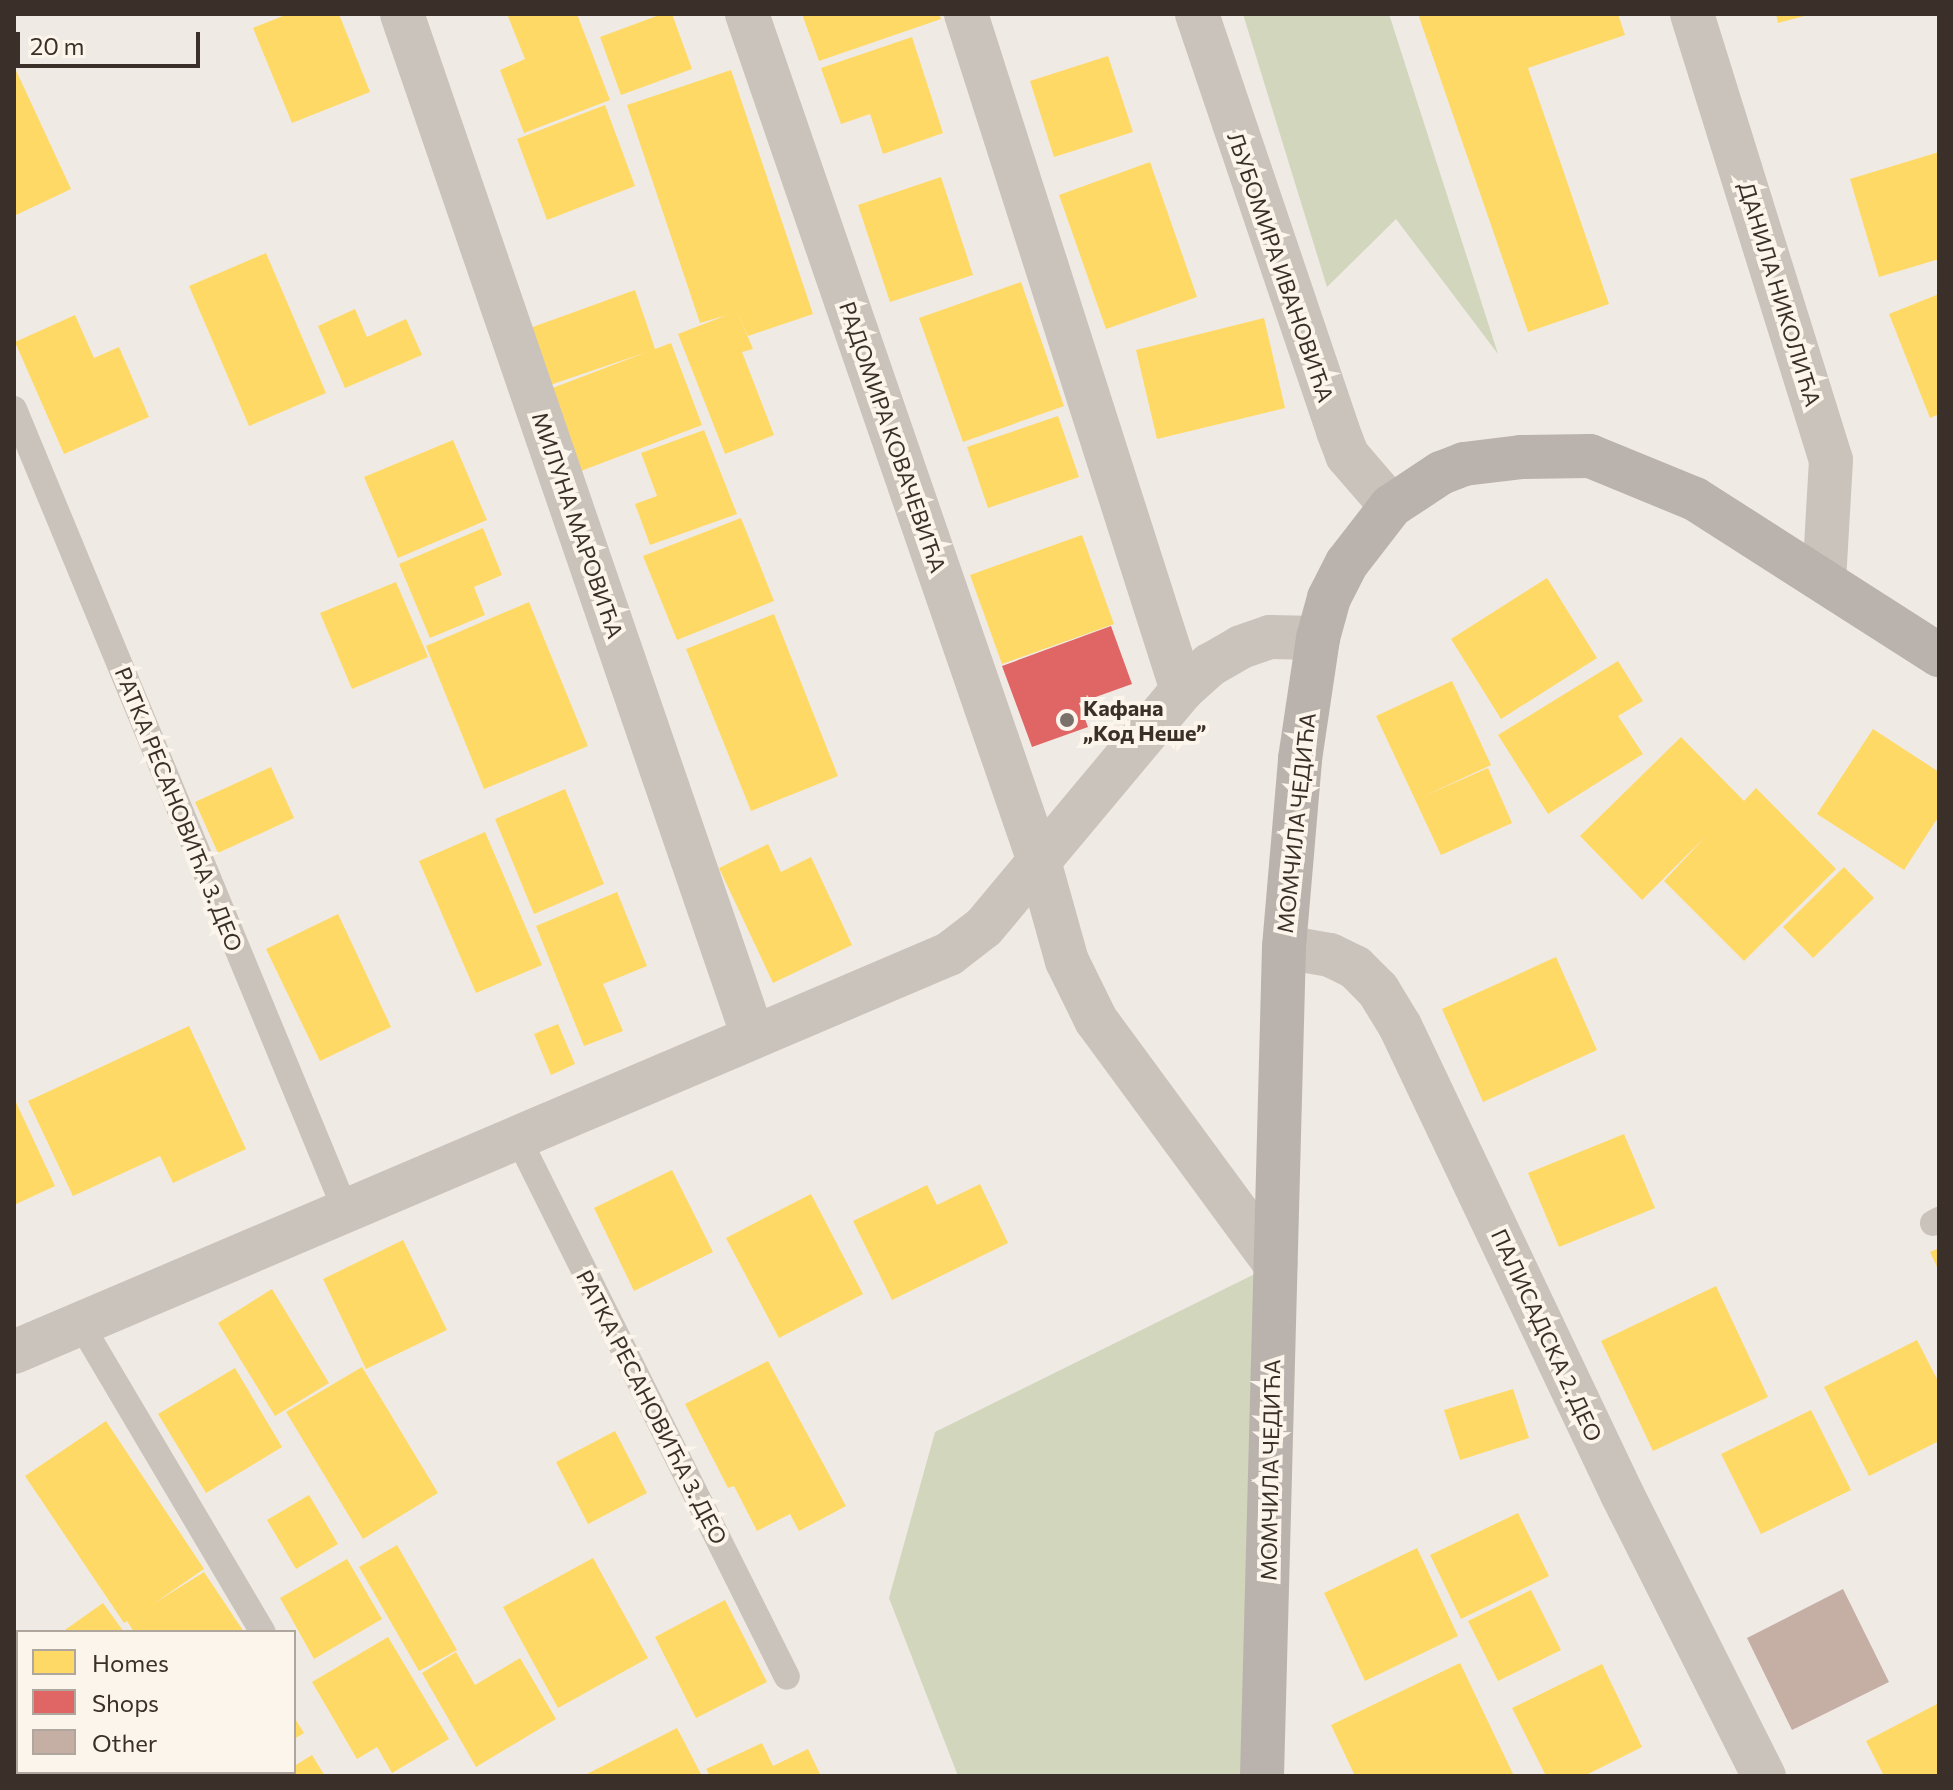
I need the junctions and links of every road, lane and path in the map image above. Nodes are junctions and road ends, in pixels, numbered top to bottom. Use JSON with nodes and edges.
{"nodes":[{"id":1,"x":402,"y":14,"type":"edge"},
{"id":2,"x":747,"y":14,"type":"edge"},
{"id":3,"x":966,"y":14,"type":"edge"},
{"id":4,"x":1197,"y":14,"type":"edge"},
{"id":5,"x":1692,"y":14,"type":"edge"},
{"id":6,"x":14,"y":409,"type":"edge"},
{"id":7,"x":1391,"y":506,"type":"junction"},
{"id":8,"x":1824,"y":580,"type":"junction"},
{"id":9,"x":1318,"y":638,"type":"junction"},
{"id":10,"x":1939,"y":655,"type":"edge"},
{"id":11,"x":1182,"y":690,"type":"junction"},
{"id":12,"x":1039,"y":861,"type":"junction"},
{"id":13,"x":1284,"y":947,"type":"junction"},
{"id":14,"x":753,"y":1036,"type":"junction"},
{"id":15,"x":518,"y":1138,"type":"junction"},
{"id":16,"x":345,"y":1209,"type":"junction"},
{"id":17,"x":1275,"y":1264,"type":"junction"},
{"id":18,"x":80,"y":1323,"type":"junction"},
{"id":19,"x":14,"y":1352,"type":"edge"},
{"id":20,"x":262,"y":1630,"type":"edge"},
{"id":21,"x":787,"y":1677,"type":"dead end"},
{"id":22,"x":1262,"y":1776,"type":"edge"},
{"id":23,"x":1764,"y":1776,"type":"edge"}],
"edges":[{"from":1,"to":14,"type":"street","name":"МИЛУНА МАРОВИЋА"},
{"from":2,"to":12,"type":"street","name":"РАДОМИРА КОВАЧЕВИЋА"},
{"from":3,"to":11,"type":"street"},
{"from":4,"to":7,"type":"street","name":"ЉУБОМИРА ИВАНОВИЋА"},
{"from":5,"to":8,"type":"street","name":"ДАНИЛА НИКОЛИЋА"},
{"from":6,"to":16,"type":"lane","name":"РАТКА РЕСАНОВИЋА 3. ДЕО"},
{"from":7,"to":8,"type":"street","name":"МОМЧИЛА ЧЕДИЋА"},
{"from":7,"to":9,"type":"street","name":"МОМЧИЛА ЧЕДИЋА"},
{"from":8,"to":10,"type":"street","name":"МОМЧИЛА ЧЕДИЋА"},
{"from":9,"to":11,"type":"street"},
{"from":9,"to":13,"type":"street","name":"МОМЧИЛА ЧЕДИЋА"},
{"from":11,"to":12,"type":"street"},
{"from":12,"to":14,"type":"street"},
{"from":12,"to":17,"type":"street"},
{"from":13,"to":17,"type":"street","name":"МОМЧИЛА ЧЕДИЋА"},
{"from":13,"to":23,"type":"street","name":"ПАЛИСАДСКА 2. ДЕО"},
{"from":14,"to":15,"type":"street"},
{"from":15,"to":16,"type":"street"},
{"from":15,"to":21,"type":"lane","name":"РАТКА РЕСАНОВИЋА 3. ДЕО"},
{"from":16,"to":18,"type":"street"},
{"from":17,"to":22,"type":"street","name":"МОМЧИЛА ЧЕДИЋА"},
{"from":18,"to":19,"type":"street"},
{"from":18,"to":20,"type":"lane"}]}
